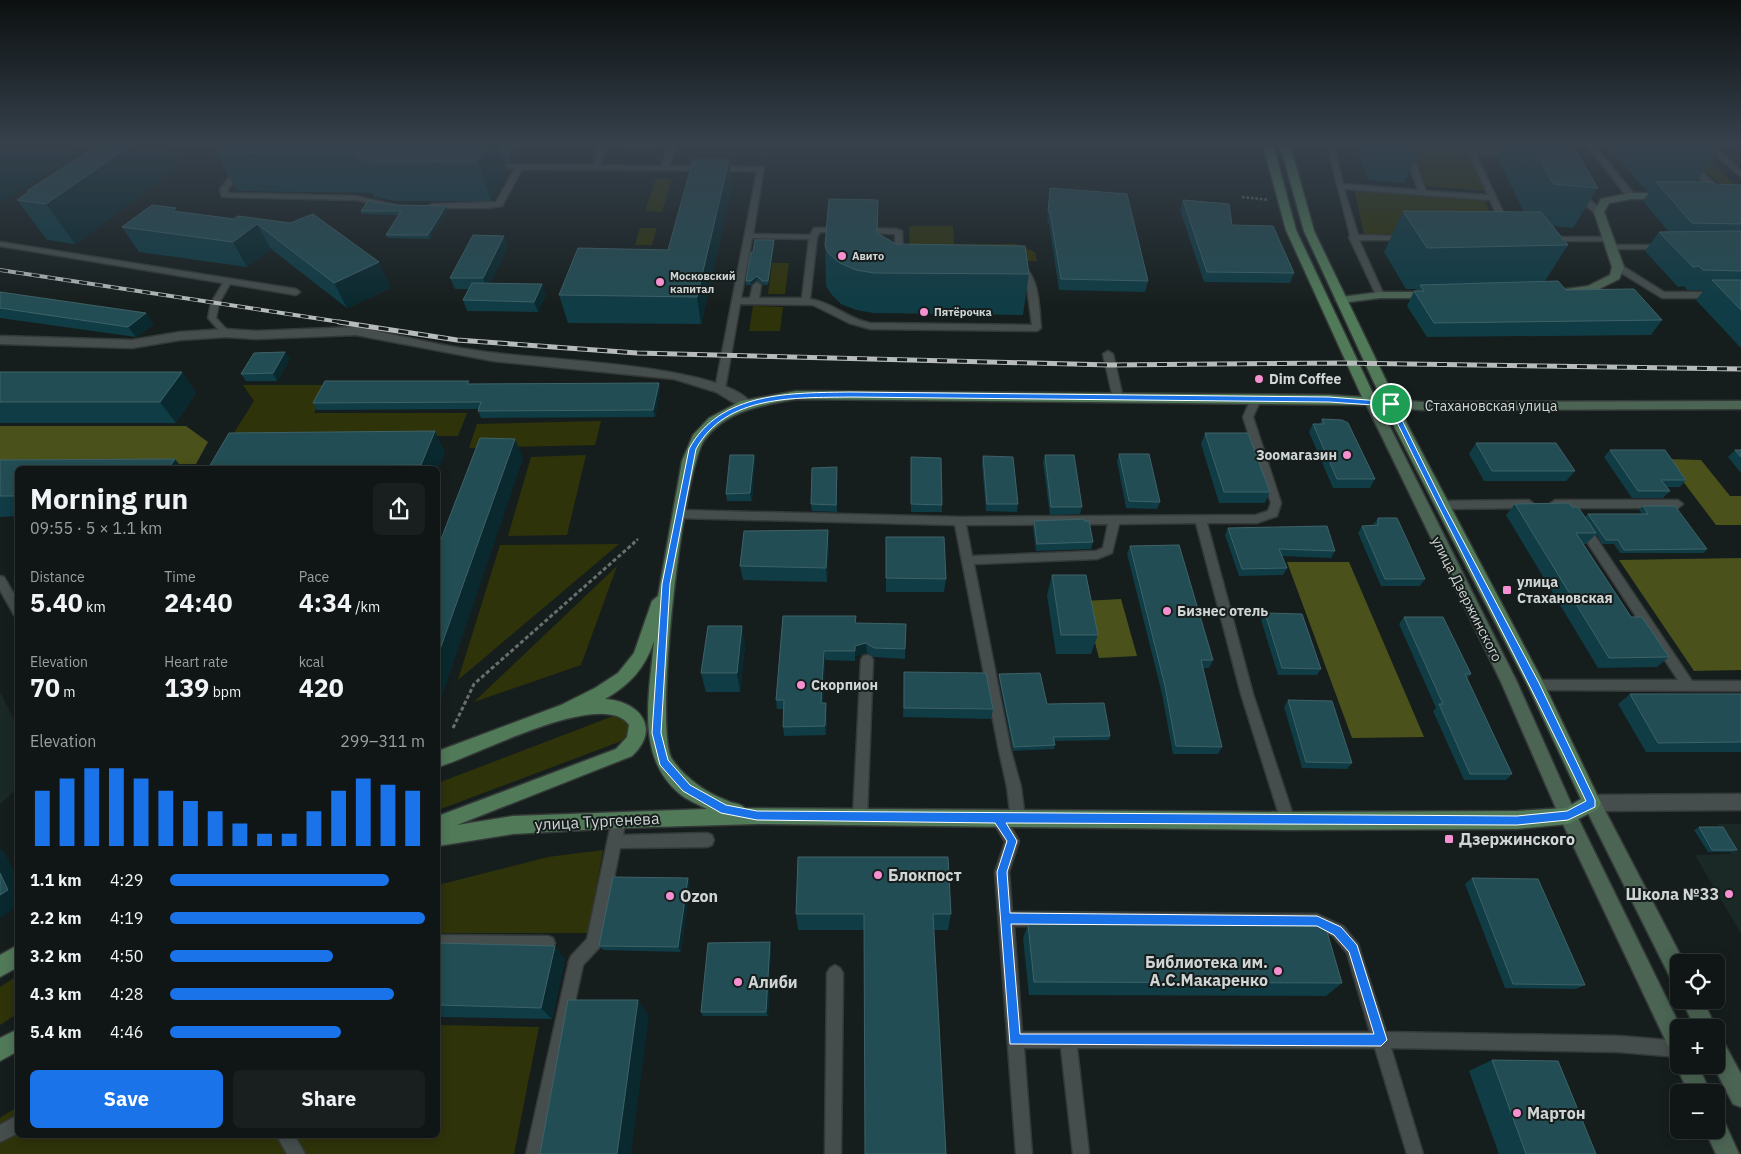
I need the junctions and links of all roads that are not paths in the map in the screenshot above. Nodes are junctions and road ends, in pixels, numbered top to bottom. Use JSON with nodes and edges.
{"nodes":[{"id":1,"x":1492,"y":198,"type":"edge"},
{"id":2,"x":360,"y":199,"type":"edge"},
{"id":3,"x":502,"y":199,"type":"edge"},
{"id":4,"x":756,"y":199,"type":"edge"},
{"id":5,"x":1283,"y":199,"type":"edge"},
{"id":6,"x":1300,"y":199,"type":"edge"},
{"id":7,"x":1343,"y":199,"type":"edge"},
{"id":8,"x":1583,"y":199,"type":"edge"},
{"id":9,"x":1616,"y":199,"type":"edge"},
{"id":10,"x":396,"y":206,"type":"edge"},
{"id":11,"x":423,"y":206,"type":"edge"},
{"id":12,"x":1599,"y":212,"type":"junction"},
{"id":13,"x":1507,"y":230,"type":"edge"},
{"id":14,"x":749,"y":236,"type":"junction"},
{"id":15,"x":813,"y":237,"type":"junction"},
{"id":16,"x":1353,"y":237,"type":"junction"},
{"id":17,"x":1412,"y":238,"type":"edge"},
{"id":18,"x":1540,"y":238,"type":"edge"},
{"id":19,"x":1608,"y":243,"type":"junction"},
{"id":20,"x":0,"y":244,"type":"edge"},
{"id":21,"x":1674,"y":247,"type":"edge"},
{"id":22,"x":912,"y":265,"type":"edge"},
{"id":23,"x":1012,"y":266,"type":"edge"},
{"id":24,"x":1618,"y":267,"type":"junction"},
{"id":25,"x":228,"y":281,"type":"junction"},
{"id":26,"x":757,"y":285,"type":"dead end"},
{"id":27,"x":296,"y":292,"type":"dead end"},
{"id":28,"x":1549,"y":292,"type":"edge"},
{"id":29,"x":1440,"y":295,"type":"edge"},
{"id":30,"x":1741,"y":295,"type":"edge"},
{"id":31,"x":1380,"y":296,"type":"junction"},
{"id":32,"x":737,"y":300,"type":"junction"},
{"id":33,"x":1341,"y":300,"type":"junction"},
{"id":34,"x":754,"y":301,"type":"junction"},
{"id":35,"x":806,"y":301,"type":"junction"},
{"id":36,"x":226,"y":333,"type":"junction"},
{"id":37,"x":0,"y":340,"type":"edge"},
{"id":38,"x":1108,"y":354,"type":"dead end"},
{"id":39,"x":720,"y":389,"type":"junction"},
{"id":40,"x":1118,"y":398,"type":"junction"},
{"id":41,"x":1256,"y":399,"type":"junction"},
{"id":42,"x":1371,"y":402,"type":"junction"},
{"id":43,"x":746,"y":404,"type":"junction"},
{"id":44,"x":1391,"y":404,"type":"junction"},
{"id":45,"x":1741,"y":405,"type":"edge"},
{"id":46,"x":1678,"y":504,"type":"dead end"},
{"id":47,"x":1440,"y":505,"type":"junction"},
{"id":48,"x":1573,"y":513,"type":"junction"},
{"id":49,"x":678,"y":514,"type":"junction"},
{"id":50,"x":1200,"y":519,"type":"junction"},
{"id":51,"x":1114,"y":520,"type":"junction"},
{"id":52,"x":960,"y":522,"type":"junction"},
{"id":53,"x":968,"y":560,"type":"junction"},
{"id":54,"x":0,"y":580,"type":"edge"},
{"id":55,"x":666,"y":584,"type":"junction"},
{"id":56,"x":15,"y":607,"type":"edge"},
{"id":57,"x":867,"y":660,"type":"edge"},
{"id":58,"x":1536,"y":685,"type":"junction"},
{"id":59,"x":1688,"y":685,"type":"junction"},
{"id":60,"x":1741,"y":686,"type":"edge"},
{"id":61,"x":567,"y":710,"type":"junction"},
{"id":62,"x":440,"y":757,"type":"edge"},
{"id":63,"x":1741,"y":802,"type":"edge"},
{"id":64,"x":1592,"y":803,"type":"junction"},
{"id":65,"x":757,"y":816,"type":"junction"},
{"id":66,"x":1568,"y":816,"type":"junction"},
{"id":67,"x":860,"y":817,"type":"junction"},
{"id":68,"x":998,"y":818,"type":"junction"},
{"id":69,"x":619,"y":819,"type":"junction"},
{"id":70,"x":1018,"y":819,"type":"junction"},
{"id":71,"x":1288,"y":821,"type":"junction"},
{"id":72,"x":440,"y":823,"type":"edge"},
{"id":73,"x":440,"y":837,"type":"edge"},
{"id":74,"x":707,"y":840,"type":"dead end"},
{"id":75,"x":615,"y":842,"type":"junction"},
{"id":76,"x":1006,"y":919,"type":"junction"},
{"id":77,"x":440,"y":942,"type":"edge"},
{"id":78,"x":548,"y":943,"type":"dead end"},
{"id":79,"x":1670,"y":956,"type":"edge"},
{"id":80,"x":15,"y":957,"type":"edge"},
{"id":81,"x":0,"y":967,"type":"edge"},
{"id":82,"x":835,"y":973,"type":"dead end"},
{"id":83,"x":1670,"y":1029,"type":"edge"},
{"id":84,"x":1014,"y":1040,"type":"junction"},
{"id":85,"x":1068,"y":1040,"type":"junction"},
{"id":86,"x":1381,"y":1040,"type":"junction"},
{"id":87,"x":15,"y":1041,"type":"edge"},
{"id":88,"x":1670,"y":1047,"type":"edge"},
{"id":89,"x":0,"y":1050,"type":"edge"},
{"id":90,"x":1725,"y":1065,"type":"edge"},
{"id":91,"x":1741,"y":1096,"type":"edge"},
{"id":92,"x":15,"y":1125,"type":"edge"},
{"id":93,"x":0,"y":1134,"type":"edge"},
{"id":94,"x":286,"y":1138,"type":"edge"},
{"id":95,"x":1721,"y":1139,"type":"edge"},
{"id":96,"x":296,"y":1154,"type":"edge"},
{"id":97,"x":534,"y":1154,"type":"edge"},
{"id":98,"x":833,"y":1154,"type":"edge"},
{"id":99,"x":1024,"y":1154,"type":"edge"},
{"id":100,"x":1081,"y":1154,"type":"edge"},
{"id":101,"x":1415,"y":1154,"type":"edge"},
{"id":102,"x":1728,"y":1154,"type":"edge"}],
"edges":[{"from":1,"to":13,"type":"lane"},
{"from":2,"to":10,"type":"lane"},
{"from":3,"to":11,"type":"lane"},
{"from":4,"to":14,"type":"lane"},
{"from":5,"to":42,"type":"main road","name":"улица Дзержинского"},
{"from":6,"to":33,"type":"main road","name":"улица Дзержинского"},
{"from":7,"to":16,"type":"lane"},
{"from":8,"to":12,"type":"lane"},
{"from":9,"to":12,"type":"street"},
{"from":12,"to":19,"type":"street"},
{"from":14,"to":15,"type":"lane"},
{"from":14,"to":32,"type":"lane"},
{"from":15,"to":22,"type":"lane"},
{"from":15,"to":35,"type":"lane"},
{"from":16,"to":17,"type":"lane"},
{"from":16,"to":31,"type":"lane"},
{"from":18,"to":19,"type":"lane"},
{"from":19,"to":21,"type":"lane"},
{"from":19,"to":24,"type":"street"},
{"from":20,"to":25,"type":"lane"},
{"from":23,"to":35,"type":"lane"},
{"from":24,"to":28,"type":"street"},
{"from":24,"to":30,"type":"lane"},
{"from":25,"to":27,"type":"lane"},
{"from":25,"to":36,"type":"lane"},
{"from":26,"to":34,"type":"lane"},
{"from":29,"to":31,"type":"street"},
{"from":31,"to":33,"type":"street"},
{"from":32,"to":34,"type":"lane"},
{"from":32,"to":39,"type":"lane"},
{"from":33,"to":44,"type":"main road","name":"улица Дзержинского"},
{"from":34,"to":35,"type":"lane"},
{"from":36,"to":37,"type":"street"},
{"from":36,"to":39,"type":"street"},
{"from":38,"to":40,"type":"lane"},
{"from":39,"to":43,"type":"street"},
{"from":40,"to":41,"type":"main road","name":"Стахановская улица"},
{"from":40,"to":43,"type":"main road","name":"Стахановская улица"},
{"from":41,"to":42,"type":"main road","name":"Стахановская улица"},
{"from":41,"to":50,"type":"lane"},
{"from":42,"to":44,"type":"street","name":"Стахановская улица"},
{"from":42,"to":66,"type":"street","name":"улица Дзержинского"},
{"from":43,"to":49,"type":"main road","name":"Стахановская улица"},
{"from":44,"to":45,"type":"street","name":"Стахановская улица"},
{"from":44,"to":47,"type":"main road","name":"улица Дзержинского"},
{"from":46,"to":48,"type":"lane"},
{"from":47,"to":48,"type":"lane"},
{"from":47,"to":58,"type":"main road","name":"улица Дзержинского"},
{"from":48,"to":59,"type":"lane"},
{"from":49,"to":52,"type":"lane"},
{"from":49,"to":55,"type":"main road","name":"Стахановская улица"},
{"from":50,"to":51,"type":"lane"},
{"from":50,"to":71,"type":"lane"},
{"from":51,"to":52,"type":"lane"},
{"from":51,"to":53,"type":"lane"},
{"from":52,"to":53,"type":"lane"},
{"from":53,"to":70,"type":"lane"},
{"from":54,"to":56,"type":"lane"},
{"from":55,"to":61,"type":"main road"},
{"from":55,"to":65,"type":"main road","name":"Стахановская улица"},
{"from":57,"to":67,"type":"lane"},
{"from":58,"to":59,"type":"lane"},
{"from":58,"to":64,"type":"main road","name":"улица Дзержинского"},
{"from":59,"to":60,"type":"lane"},
{"from":61,"to":62,"type":"main road"},
{"from":61,"to":72,"type":"main road"},
{"from":63,"to":64,"type":"street"},
{"from":64,"to":66,"type":"main road"},
{"from":64,"to":79,"type":"street","name":"улица Дзержинского"},
{"from":65,"to":67,"type":"main road"},
{"from":65,"to":69,"type":"main road","name":"улица Тургенева"},
{"from":66,"to":71,"type":"main road"},
{"from":66,"to":83,"type":"street","name":"улица Дзержинского"},
{"from":67,"to":68,"type":"main road"},
{"from":68,"to":70,"type":"main road"},
{"from":68,"to":76,"type":"lane"},
{"from":69,"to":73,"type":"main road","name":"улица Тургенева"},
{"from":69,"to":75,"type":"lane"},
{"from":70,"to":71,"type":"main road"},
{"from":74,"to":75,"type":"lane"},
{"from":75,"to":97,"type":"lane"},
{"from":76,"to":84,"type":"lane"},
{"from":76,"to":86,"type":"lane"},
{"from":77,"to":78,"type":"lane"},
{"from":80,"to":81,"type":"main road"},
{"from":82,"to":98,"type":"lane"},
{"from":84,"to":85,"type":"lane"},
{"from":84,"to":99,"type":"lane"},
{"from":85,"to":86,"type":"lane"},
{"from":85,"to":100,"type":"lane"},
{"from":86,"to":88,"type":"lane"},
{"from":86,"to":101,"type":"lane"},
{"from":87,"to":89,"type":"main road"},
{"from":90,"to":91,"type":"street"},
{"from":92,"to":93,"type":"lane"},
{"from":94,"to":96,"type":"lane"},
{"from":95,"to":102,"type":"street"}]}
